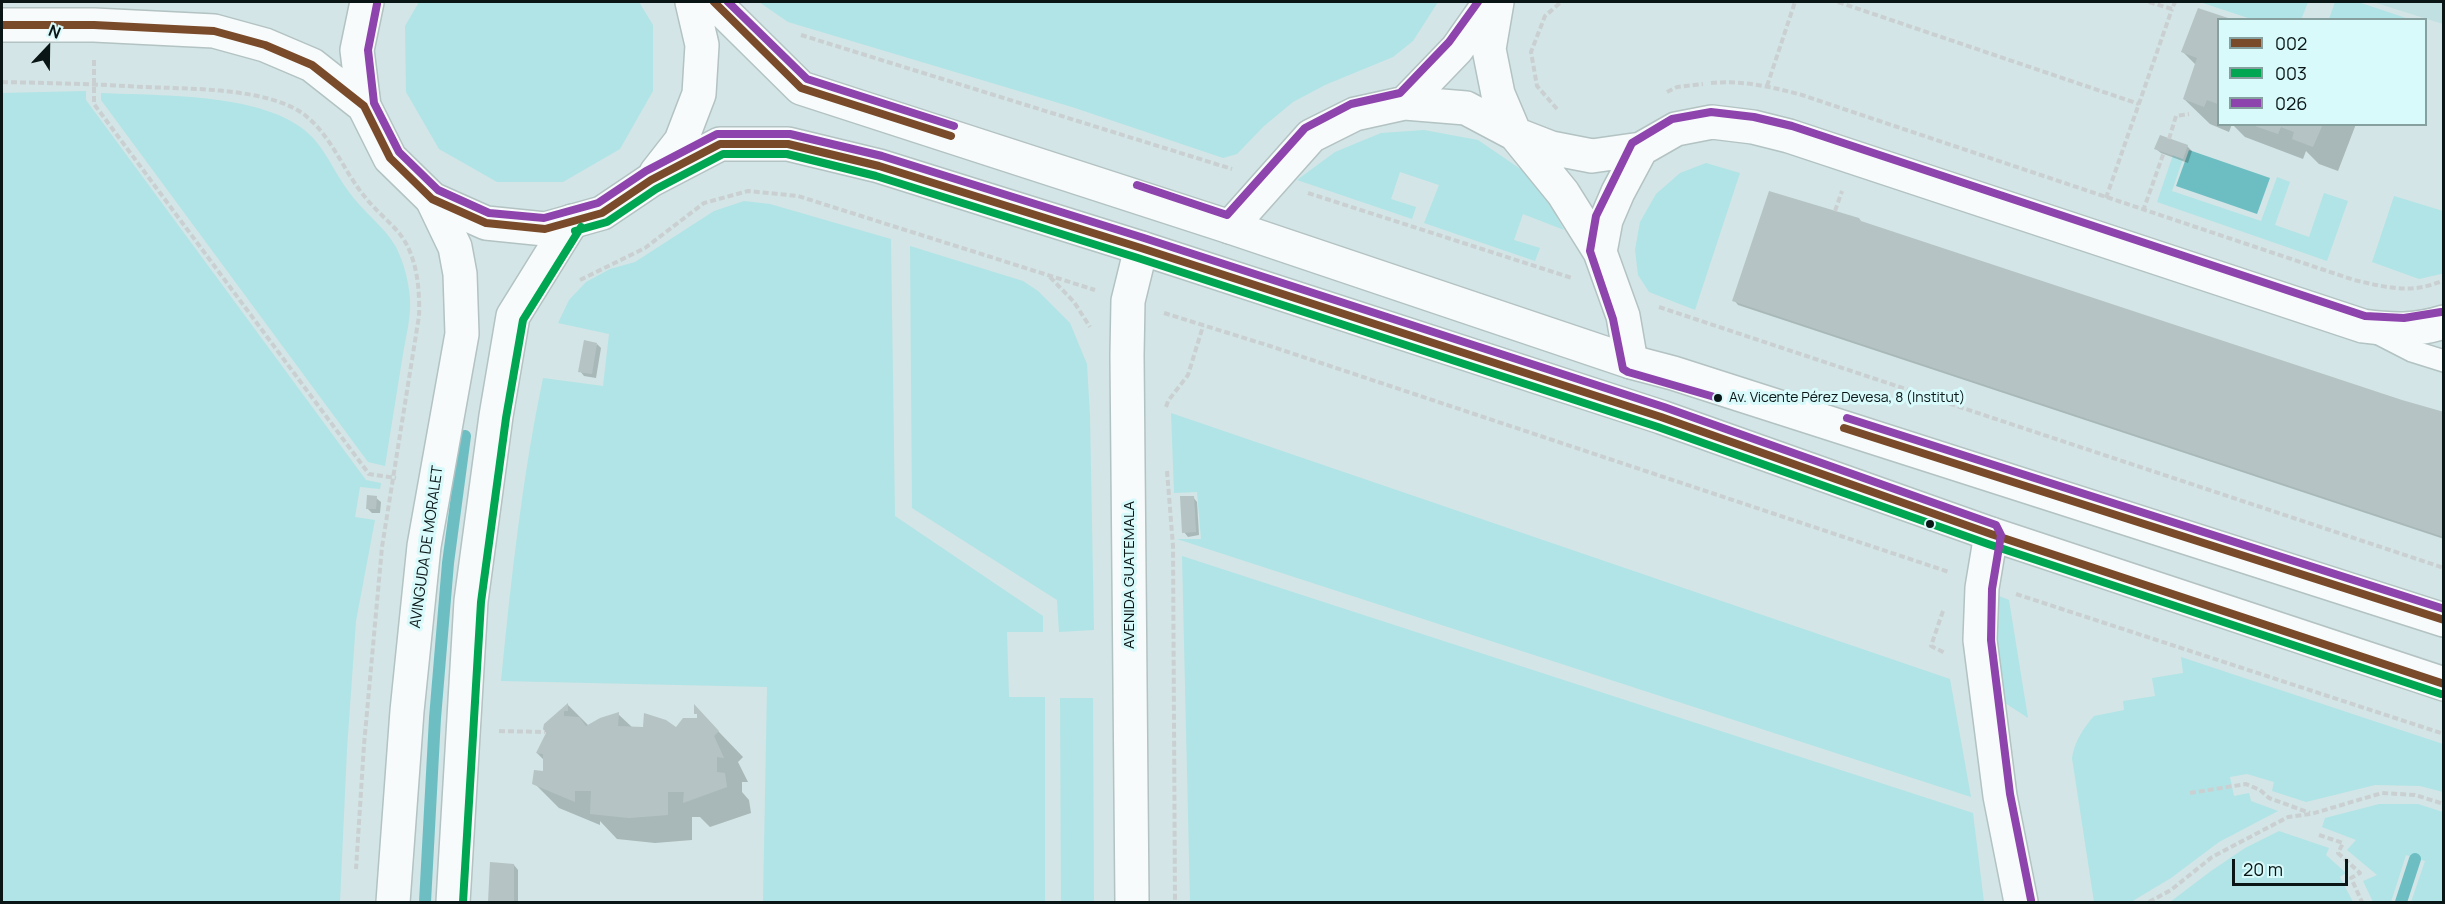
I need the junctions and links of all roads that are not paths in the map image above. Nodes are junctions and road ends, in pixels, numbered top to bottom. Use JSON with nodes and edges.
{"nodes":[{"id":1,"x":367,"y":2,"type":"edge"},
{"id":2,"x":692,"y":2,"type":"edge"},
{"id":3,"x":714,"y":2,"type":"edge"},
{"id":4,"x":1490,"y":2,"type":"edge"},
{"id":5,"x":1497,"y":2,"type":"edge"},
{"id":6,"x":2,"y":25,"type":"edge"},
{"id":7,"x":1405,"y":103,"type":"junction"},
{"id":8,"x":364,"y":106,"type":"junction"},
{"id":9,"x":1515,"y":134,"type":"junction"},
{"id":10,"x":1641,"y":149,"type":"junction"},
{"id":11,"x":651,"y":180,"type":"junction"},
{"id":12,"x":432,"y":199,"type":"junction"},
{"id":13,"x":572,"y":221,"type":"junction"},
{"id":14,"x":1230,"y":227,"type":"junction"},
{"id":15,"x":1141,"y":248,"type":"junction"},
{"id":16,"x":1600,"y":252,"type":"junction"},
{"id":17,"x":2363,"y":326,"type":"junction"},
{"id":18,"x":2435,"y":330,"type":"edge"},
{"id":19,"x":2444,"y":361,"type":"edge"},
{"id":20,"x":1631,"y":362,"type":"junction"},
{"id":21,"x":1991,"y":534,"type":"junction"},
{"id":22,"x":2444,"y":620,"type":"edge"},
{"id":23,"x":2444,"y":684,"type":"edge"},
{"id":24,"x":393,"y":903,"type":"edge"},
{"id":25,"x":453,"y":903,"type":"edge"},
{"id":26,"x":1132,"y":903,"type":"edge"},
{"id":27,"x":2021,"y":903,"type":"edge"}],
"edges":[{"from":1,"to":8,"type":"main road"},
{"from":2,"to":11,"type":"main road"},
{"from":3,"to":14,"type":"main road"},
{"from":4,"to":7,"type":"main road"},
{"from":5,"to":9,"type":"main road"},
{"from":6,"to":8,"type":"main road"},
{"from":7,"to":9,"type":"main road"},
{"from":7,"to":14,"type":"main road"},
{"from":8,"to":12,"type":"main road"},
{"from":9,"to":10,"type":"main road"},
{"from":9,"to":16,"type":"main road"},
{"from":10,"to":16,"type":"main road"},
{"from":10,"to":17,"type":"main road"},
{"from":11,"to":13,"type":"main road"},
{"from":11,"to":15,"type":"main road"},
{"from":12,"to":13,"type":"main road"},
{"from":12,"to":24,"type":"main road","name":"AVINGUDA DE MORALET"},
{"from":13,"to":25,"type":"main road"},
{"from":14,"to":20,"type":"main road"},
{"from":15,"to":21,"type":"main road"},
{"from":15,"to":26,"type":"main road","name":"AVENIDA GUATEMALA"},
{"from":16,"to":20,"type":"main road"},
{"from":17,"to":18,"type":"main road"},
{"from":17,"to":19,"type":"lane"},
{"from":20,"to":22,"type":"main road"},
{"from":21,"to":23,"type":"main road"},
{"from":21,"to":27,"type":"main road"}]}
